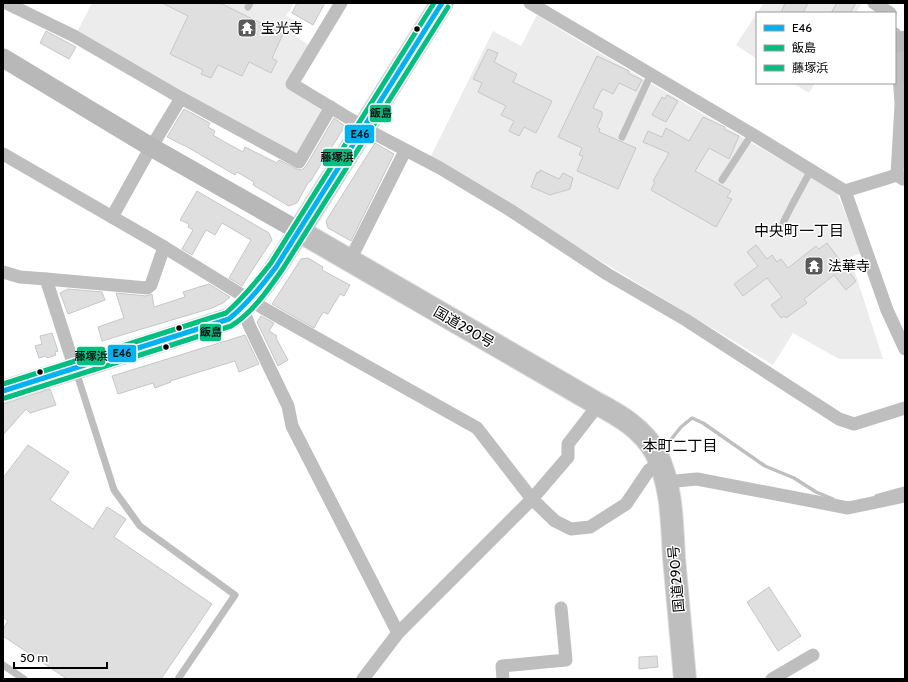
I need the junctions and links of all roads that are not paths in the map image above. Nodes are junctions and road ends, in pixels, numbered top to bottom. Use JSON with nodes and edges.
{"nodes":[{"id":1,"x":6,"y":3,"type":"edge"},
{"id":2,"x":341,"y":3,"type":"edge"},
{"id":3,"x":442,"y":3,"type":"edge"},
{"id":4,"x":530,"y":3,"type":"edge"},
{"id":5,"x":874,"y":3,"type":"edge"},
{"id":6,"x":3,"y":7,"type":"edge"},
{"id":7,"x":888,"y":12,"type":"edge"},
{"id":8,"x":899,"y":39,"type":"edge"},
{"id":9,"x":3,"y":58,"type":"edge"},
{"id":10,"x":651,"y":74,"type":"junction"},
{"id":11,"x":181,"y":98,"type":"junction"},
{"id":12,"x":331,"y":107,"type":"junction"},
{"id":13,"x":364,"y":127,"type":"junction"},
{"id":14,"x":752,"y":134,"type":"junction"},
{"id":15,"x":622,"y":137,"type":"dead end"},
{"id":16,"x":151,"y":147,"type":"junction"},
{"id":17,"x":405,"y":151,"type":"junction"},
{"id":18,"x":3,"y":154,"type":"edge"},
{"id":19,"x":812,"y":170,"type":"junction"},
{"id":20,"x":901,"y":177,"type":"edge"},
{"id":21,"x":722,"y":180,"type":"dead end"},
{"id":22,"x":845,"y":191,"type":"junction"},
{"id":23,"x":112,"y":217,"type":"junction"},
{"id":24,"x":784,"y":223,"type":"dead end"},
{"id":25,"x":299,"y":231,"type":"junction"},
{"id":26,"x":164,"y":247,"type":"junction"},
{"id":27,"x":349,"y":260,"type":"junction"},
{"id":28,"x":3,"y":272,"type":"edge"},
{"id":29,"x":46,"y":279,"type":"junction"},
{"id":30,"x":247,"y":305,"type":"junction"},
{"id":31,"x":905,"y":349,"type":"edge"},
{"id":32,"x":75,"y":369,"type":"junction"},
{"id":33,"x":3,"y":391,"type":"edge"},
{"id":34,"x":596,"y":403,"type":"junction"},
{"id":35,"x":905,"y":408,"type":"edge"},
{"id":36,"x":660,"y":463,"type":"junction"},
{"id":37,"x":667,"y":484,"type":"junction"},
{"id":38,"x":905,"y":496,"type":"edge"},
{"id":39,"x":532,"y":499,"type":"junction"},
{"id":40,"x":561,"y":608,"type":"dead end"},
{"id":41,"x":398,"y":633,"type":"junction"},
{"id":42,"x":813,"y":655,"type":"dead end"},
{"id":43,"x":3,"y":665,"type":"edge"},
{"id":44,"x":368,"y":676,"type":"edge"},
{"id":45,"x":24,"y":679,"type":"edge"},
{"id":46,"x":178,"y":679,"type":"edge"},
{"id":47,"x":503,"y":679,"type":"edge"},
{"id":48,"x":684,"y":679,"type":"edge"},
{"id":49,"x":772,"y":679,"type":"edge"}],
"edges":[{"from":1,"to":6,"type":"street"},
{"from":1,"to":11,"type":"street"},
{"from":2,"to":12,"type":"street"},
{"from":3,"to":13,"type":"highway"},
{"from":4,"to":10,"type":"street"},
{"from":5,"to":7,"type":"street"},
{"from":8,"to":20,"type":"street"},
{"from":9,"to":16,"type":"street"},
{"from":10,"to":14,"type":"street"},
{"from":10,"to":15,"type":"lane"},
{"from":11,"to":12,"type":"street"},
{"from":11,"to":16,"type":"street"},
{"from":12,"to":13,"type":"street"},
{"from":13,"to":17,"type":"street"},
{"from":13,"to":25,"type":"highway"},
{"from":14,"to":19,"type":"street"},
{"from":14,"to":21,"type":"lane"},
{"from":16,"to":23,"type":"street"},
{"from":16,"to":25,"type":"street"},
{"from":17,"to":27,"type":"street"},
{"from":17,"to":35,"type":"street"},
{"from":18,"to":23,"type":"street"},
{"from":19,"to":22,"type":"street"},
{"from":19,"to":24,"type":"lane"},
{"from":20,"to":22,"type":"street"},
{"from":22,"to":31,"type":"street"},
{"from":23,"to":26,"type":"street"},
{"from":25,"to":27,"type":"highway","name":"国道290号"},
{"from":25,"to":30,"type":"main road"},
{"from":26,"to":29,"type":"street"},
{"from":26,"to":30,"type":"street"},
{"from":27,"to":34,"type":"highway","name":"国道290号"},
{"from":28,"to":29,"type":"street"},
{"from":29,"to":32,"type":"street"},
{"from":30,"to":32,"type":"main road"},
{"from":30,"to":39,"type":"street"},
{"from":30,"to":41,"type":"street"},
{"from":32,"to":33,"type":"main road"},
{"from":32,"to":46,"type":"lane"},
{"from":34,"to":36,"type":"highway","name":"国道290号"},
{"from":34,"to":39,"type":"street"},
{"from":36,"to":37,"type":"highway","name":"国道290号"},
{"from":36,"to":39,"type":"street"},
{"from":37,"to":38,"type":"street"},
{"from":37,"to":48,"type":"highway","name":"国道290号"},
{"from":39,"to":41,"type":"street"},
{"from":40,"to":47,"type":"street"},
{"from":41,"to":44,"type":"street"},
{"from":42,"to":49,"type":"street"},
{"from":43,"to":45,"type":"lane"}]}
